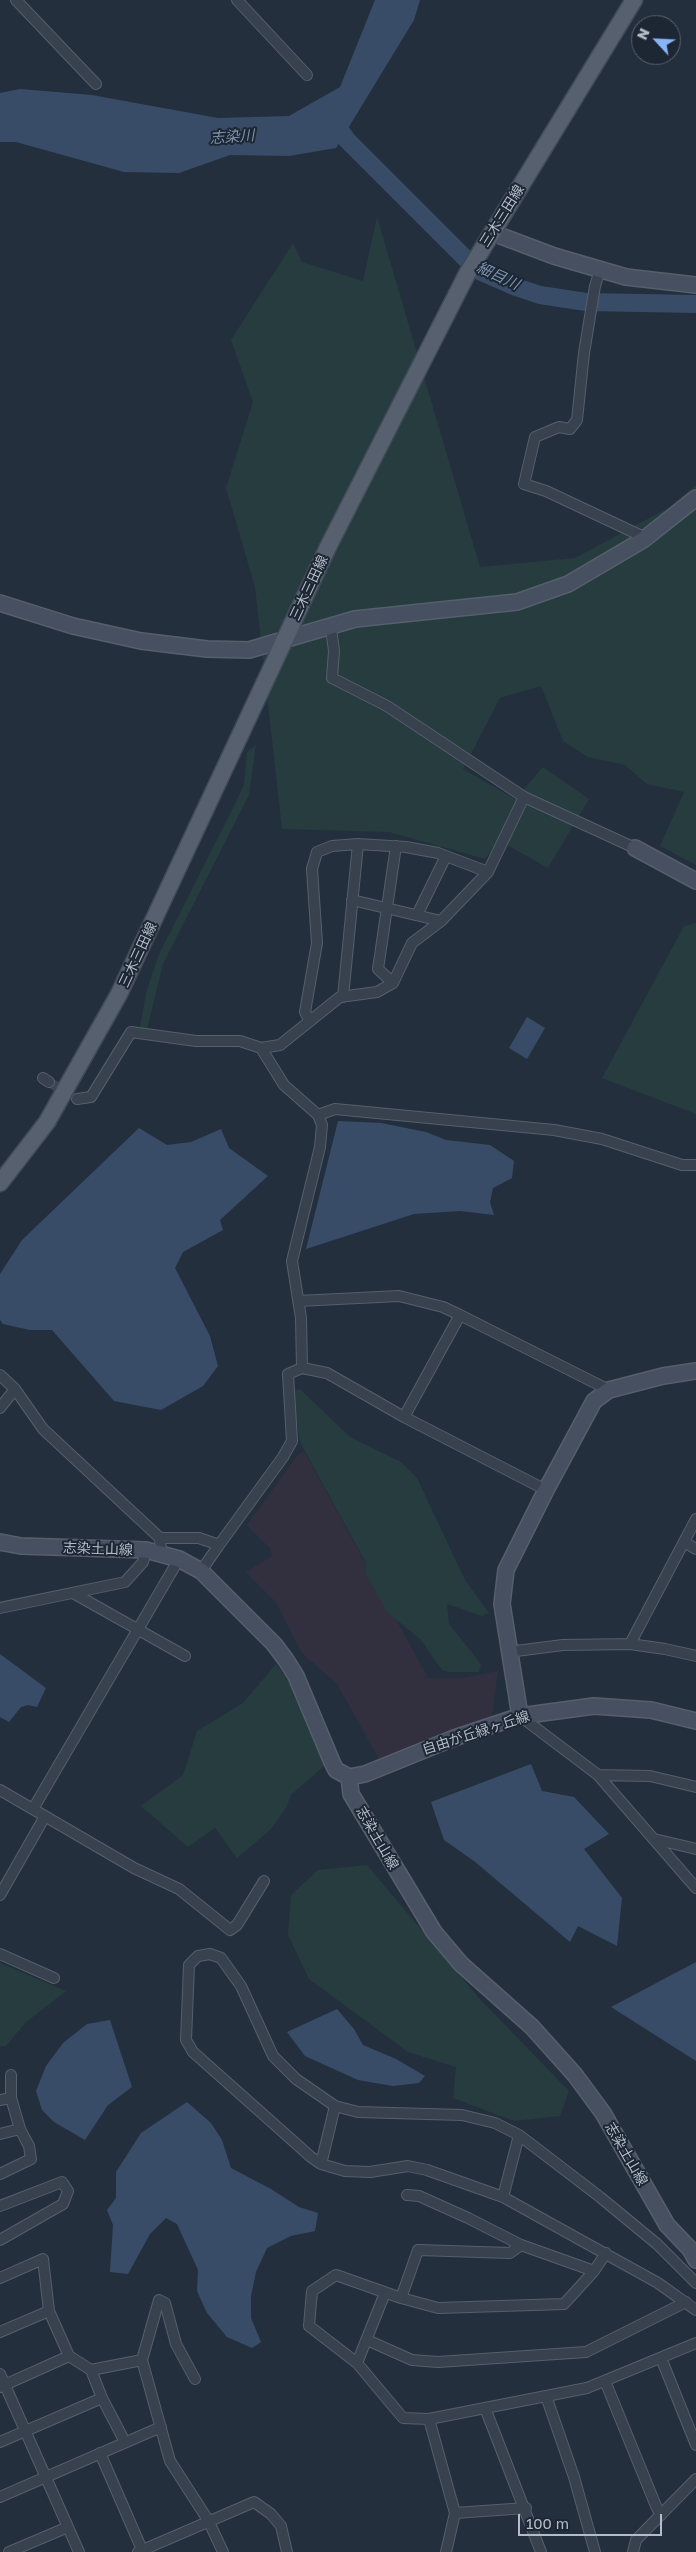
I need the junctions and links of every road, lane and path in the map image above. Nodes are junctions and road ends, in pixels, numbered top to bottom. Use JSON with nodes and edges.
{"nodes":[{"id":1,"x":16,"y":0,"type":"edge"},
{"id":2,"x":237,"y":0,"type":"edge"},
{"id":3,"x":634,"y":0,"type":"edge"},
{"id":4,"x":307,"y":75,"type":"dead end"},
{"id":5,"x":96,"y":84,"type":"dead end"},
{"id":6,"x":489,"y":238,"type":"junction"},
{"id":7,"x":600,"y":270,"type":"junction"},
{"id":8,"x":696,"y":285,"type":"edge"},
{"id":9,"x":696,"y":498,"type":"edge"},
{"id":10,"x":646,"y":538,"type":"junction"},
{"id":11,"x":0,"y":603,"type":"edge"},
{"id":12,"x":331,"y":628,"type":"junction"},
{"id":13,"x":284,"y":641,"type":"junction"},
{"id":14,"x":524,"y":797,"type":"junction"},
{"id":15,"x":358,"y":844,"type":"junction"},
{"id":16,"x":396,"y":846,"type":"junction"},
{"id":17,"x":635,"y":848,"type":"joint"},
{"id":18,"x":446,"y":856,"type":"junction"},
{"id":19,"x":488,"y":872,"type":"junction"},
{"id":20,"x":696,"y":881,"type":"edge"},
{"id":21,"x":352,"y":900,"type":"junction"},
{"id":22,"x":387,"y":907,"type":"junction"},
{"id":23,"x":417,"y":915,"type":"junction"},
{"id":24,"x":441,"y":921,"type":"junction"},
{"id":25,"x":393,"y":983,"type":"junction"},
{"id":26,"x":343,"y":996,"type":"junction"},
{"id":27,"x":310,"y":1021,"type":"junction"},
{"id":28,"x":261,"y":1048,"type":"junction"},
{"id":29,"x":77,"y":1099,"type":"dead end"},
{"id":30,"x":318,"y":1115,"type":"junction"},
{"id":31,"x":696,"y":1165,"type":"edge"},
{"id":32,"x":0,"y":1183,"type":"edge"},
{"id":33,"x":298,"y":1301,"type":"junction"},
{"id":34,"x":460,"y":1315,"type":"junction"},
{"id":35,"x":302,"y":1368,"type":"junction"},
{"id":36,"x":696,"y":1371,"type":"edge"},
{"id":37,"x":0,"y":1375,"type":"edge"},
{"id":38,"x":14,"y":1389,"type":"junction"},
{"id":39,"x":609,"y":1390,"type":"junction"},
{"id":40,"x":0,"y":1408,"type":"edge"},
{"id":41,"x":404,"y":1416,"type":"junction"},
{"id":42,"x":546,"y":1490,"type":"junction"},
{"id":43,"x":696,"y":1519,"type":"edge"},
{"id":44,"x":0,"y":1542,"type":"edge"},
{"id":45,"x":684,"y":1542,"type":"junction"},
{"id":46,"x":219,"y":1545,"type":"junction"},
{"id":47,"x":161,"y":1546,"type":"junction"},
{"id":48,"x":696,"y":1549,"type":"edge"},
{"id":49,"x":146,"y":1550,"type":"junction"},
{"id":50,"x":179,"y":1558,"type":"junction"},
{"id":51,"x":201,"y":1571,"type":"junction"},
{"id":52,"x":73,"y":1593,"type":"junction"},
{"id":53,"x":0,"y":1608,"type":"edge"},
{"id":54,"x":136,"y":1630,"type":"junction"},
{"id":55,"x":630,"y":1644,"type":"junction"},
{"id":56,"x":508,"y":1652,"type":"junction"},
{"id":57,"x":185,"y":1656,"type":"dead end"},
{"id":58,"x":696,"y":1656,"type":"edge"},
{"id":59,"x":520,"y":1716,"type":"junction"},
{"id":60,"x":696,"y":1721,"type":"edge"},
{"id":61,"x":598,"y":1774,"type":"junction"},
{"id":62,"x":349,"y":1777,"type":"junction"},
{"id":63,"x":696,"y":1787,"type":"edge"},
{"id":64,"x":0,"y":1790,"type":"edge"},
{"id":65,"x":34,"y":1809,"type":"junction"},
{"id":66,"x":44,"y":1818,"type":"junction"},
{"id":67,"x":654,"y":1839,"type":"junction"},
{"id":68,"x":696,"y":1849,"type":"edge"},
{"id":69,"x":264,"y":1881,"type":"dead end"},
{"id":70,"x":696,"y":1888,"type":"edge"},
{"id":71,"x":0,"y":1895,"type":"edge"},
{"id":72,"x":0,"y":1954,"type":"edge"},
{"id":73,"x":54,"y":1978,"type":"dead end"},
{"id":74,"x":12,"y":2075,"type":"dead end"},
{"id":75,"x":11,"y":2098,"type":"junction"},
{"id":76,"x":0,"y":2100,"type":"edge"},
{"id":77,"x":336,"y":2106,"type":"junction"},
{"id":78,"x":20,"y":2129,"type":"junction"},
{"id":79,"x":0,"y":2134,"type":"edge"},
{"id":80,"x":519,"y":2135,"type":"junction"},
{"id":81,"x":321,"y":2164,"type":"junction"},
{"id":82,"x":0,"y":2174,"type":"edge"},
{"id":83,"x":407,"y":2195,"type":"dead end"},
{"id":84,"x":503,"y":2198,"type":"junction"},
{"id":85,"x":0,"y":2206,"type":"edge"},
{"id":86,"x":0,"y":2240,"type":"edge"},
{"id":87,"x":520,"y":2244,"type":"junction"},
{"id":88,"x":606,"y":2253,"type":"junction"},
{"id":89,"x":696,"y":2260,"type":"edge"},
{"id":90,"x":594,"y":2271,"type":"junction"},
{"id":91,"x":0,"y":2278,"type":"edge"},
{"id":92,"x":696,"y":2283,"type":"edge"},
{"id":93,"x":385,"y":2293,"type":"junction"},
{"id":94,"x":401,"y":2298,"type":"junction"},
{"id":95,"x":686,"y":2302,"type":"junction"},
{"id":96,"x":696,"y":2310,"type":"edge"},
{"id":97,"x":49,"y":2311,"type":"junction"},
{"id":98,"x":0,"y":2332,"type":"edge"},
{"id":99,"x":367,"y":2340,"type":"junction"},
{"id":100,"x":696,"y":2343,"type":"edge"},
{"id":101,"x":69,"y":2356,"type":"junction"},
{"id":102,"x":661,"y":2358,"type":"junction"},
{"id":103,"x":142,"y":2360,"type":"junction"},
{"id":104,"x":357,"y":2363,"type":"junction"},
{"id":105,"x":91,"y":2370,"type":"junction"},
{"id":106,"x":0,"y":2374,"type":"edge"},
{"id":107,"x":195,"y":2378,"type":"dead end"},
{"id":108,"x":605,"y":2381,"type":"junction"},
{"id":109,"x":3,"y":2386,"type":"edge"},
{"id":110,"x":546,"y":2396,"type":"junction"},
{"id":111,"x":102,"y":2398,"type":"junction"},
{"id":112,"x":485,"y":2408,"type":"junction"},
{"id":113,"x":428,"y":2419,"type":"junction"},
{"id":114,"x":161,"y":2427,"type":"junction"},
{"id":115,"x":26,"y":2431,"type":"junction"},
{"id":116,"x":0,"y":2442,"type":"edge"},
{"id":117,"x":125,"y":2442,"type":"junction"},
{"id":118,"x":696,"y":2445,"type":"edge"},
{"id":119,"x":100,"y":2453,"type":"junction"},
{"id":120,"x":46,"y":2476,"type":"junction"},
{"id":121,"x":696,"y":2479,"type":"edge"},
{"id":122,"x":0,"y":2497,"type":"edge"},
{"id":123,"x":526,"y":2508,"type":"junction"},
{"id":124,"x":455,"y":2513,"type":"junction"},
{"id":125,"x":661,"y":2515,"type":"junction"},
{"id":126,"x":208,"y":2520,"type":"junction"},
{"id":127,"x":68,"y":2527,"type":"junction"},
{"id":128,"x":141,"y":2551,"type":"edge"},
{"id":129,"x":9,"y":2552,"type":"edge"},
{"id":130,"x":80,"y":2552,"type":"edge"},
{"id":131,"x":223,"y":2552,"type":"edge"},
{"id":132,"x":287,"y":2552,"type":"edge"},
{"id":133,"x":446,"y":2552,"type":"edge"},
{"id":134,"x":541,"y":2552,"type":"edge"},
{"id":135,"x":595,"y":2552,"type":"edge"},
{"id":136,"x":633,"y":2552,"type":"edge"}],
"edges":[{"from":1,"to":5,"type":"street"},
{"from":2,"to":4,"type":"street"},
{"from":3,"to":6,"type":"main road","name":"三木三田線"},
{"from":6,"to":7,"type":"street"},
{"from":6,"to":13,"type":"main road","name":"三木三田線"},
{"from":7,"to":8,"type":"street"},
{"from":7,"to":10,"type":"street"},
{"from":9,"to":10,"type":"street"},
{"from":10,"to":12,"type":"street"},
{"from":11,"to":13,"type":"street"},
{"from":12,"to":13,"type":"street"},
{"from":12,"to":14,"type":"street"},
{"from":13,"to":32,"type":"main road","name":"三木三田線"},
{"from":14,"to":17,"type":"street"},
{"from":14,"to":19,"type":"street"},
{"from":15,"to":16,"type":"street"},
{"from":15,"to":21,"type":"street"},
{"from":15,"to":27,"type":"street"},
{"from":16,"to":18,"type":"street"},
{"from":16,"to":22,"type":"street"},
{"from":17,"to":20,"type":"street"},
{"from":18,"to":19,"type":"street"},
{"from":18,"to":23,"type":"street"},
{"from":19,"to":24,"type":"street"},
{"from":21,"to":22,"type":"street"},
{"from":21,"to":26,"type":"street"},
{"from":22,"to":23,"type":"street"},
{"from":22,"to":25,"type":"street"},
{"from":23,"to":24,"type":"street"},
{"from":24,"to":25,"type":"street"},
{"from":25,"to":26,"type":"street"},
{"from":26,"to":27,"type":"street"},
{"from":27,"to":28,"type":"street"},
{"from":28,"to":29,"type":"street"},
{"from":28,"to":30,"type":"street"},
{"from":30,"to":31,"type":"street"},
{"from":30,"to":33,"type":"street"},
{"from":33,"to":34,"type":"street"},
{"from":33,"to":35,"type":"street"},
{"from":34,"to":39,"type":"street"},
{"from":34,"to":41,"type":"street"},
{"from":35,"to":41,"type":"street"},
{"from":35,"to":46,"type":"street"},
{"from":36,"to":39,"type":"street"},
{"from":37,"to":38,"type":"street"},
{"from":38,"to":40,"type":"street"},
{"from":38,"to":47,"type":"street"},
{"from":39,"to":42,"type":"street"},
{"from":41,"to":42,"type":"street"},
{"from":42,"to":56,"type":"street"},
{"from":43,"to":45,"type":"street"},
{"from":44,"to":49,"type":"street","name":"志染土山線"},
{"from":45,"to":48,"type":"street"},
{"from":45,"to":55,"type":"street"},
{"from":46,"to":47,"type":"street"},
{"from":46,"to":51,"type":"street"},
{"from":47,"to":49,"type":"street","name":"志染土山線"},
{"from":47,"to":50,"type":"street","name":"志染土山線"},
{"from":49,"to":52,"type":"street"},
{"from":50,"to":51,"type":"street","name":"志染土山線"},
{"from":50,"to":54,"type":"street"},
{"from":51,"to":62,"type":"street","name":"志染土山線"},
{"from":52,"to":53,"type":"street"},
{"from":52,"to":54,"type":"street"},
{"from":54,"to":57,"type":"street"},
{"from":54,"to":65,"type":"street"},
{"from":55,"to":56,"type":"street"},
{"from":55,"to":58,"type":"street"},
{"from":56,"to":59,"type":"street"},
{"from":59,"to":60,"type":"street","name":"自由が丘緑ヶ丘線"},
{"from":59,"to":61,"type":"street"},
{"from":59,"to":62,"type":"street","name":"自由が丘緑ヶ丘線"},
{"from":61,"to":63,"type":"street"},
{"from":61,"to":67,"type":"street"},
{"from":62,"to":89,"type":"street","name":"志染土山線"},
{"from":64,"to":65,"type":"street"},
{"from":65,"to":66,"type":"street"},
{"from":66,"to":69,"type":"street"},
{"from":66,"to":71,"type":"street"},
{"from":67,"to":68,"type":"street"},
{"from":67,"to":70,"type":"street"},
{"from":72,"to":73,"type":"street"},
{"from":74,"to":75,"type":"street"},
{"from":75,"to":76,"type":"street"},
{"from":75,"to":78,"type":"street"},
{"from":77,"to":80,"type":"street"},
{"from":77,"to":81,"type":"street"},
{"from":77,"to":81,"type":"street"},
{"from":78,"to":79,"type":"street"},
{"from":78,"to":82,"type":"street"},
{"from":80,"to":84,"type":"street"},
{"from":80,"to":92,"type":"street"},
{"from":81,"to":84,"type":"street"},
{"from":83,"to":87,"type":"street"},
{"from":84,"to":88,"type":"street"},
{"from":85,"to":86,"type":"street"},
{"from":87,"to":90,"type":"street"},
{"from":87,"to":94,"type":"street"},
{"from":88,"to":90,"type":"street"},
{"from":88,"to":95,"type":"street"},
{"from":90,"to":94,"type":"street"},
{"from":91,"to":97,"type":"street"},
{"from":93,"to":94,"type":"street"},
{"from":93,"to":99,"type":"street"},
{"from":93,"to":104,"type":"street"},
{"from":95,"to":96,"type":"street"},
{"from":95,"to":99,"type":"street"},
{"from":97,"to":98,"type":"street"},
{"from":97,"to":101,"type":"street"},
{"from":99,"to":104,"type":"street"},
{"from":100,"to":102,"type":"street"},
{"from":101,"to":105,"type":"street"},
{"from":101,"to":109,"type":"street"},
{"from":102,"to":108,"type":"street"},
{"from":102,"to":118,"type":"street"},
{"from":103,"to":105,"type":"street"},
{"from":103,"to":107,"type":"street"},
{"from":103,"to":114,"type":"street"},
{"from":104,"to":113,"type":"street"},
{"from":105,"to":111,"type":"street"},
{"from":106,"to":109,"type":"street"},
{"from":108,"to":110,"type":"street"},
{"from":108,"to":125,"type":"street"},
{"from":109,"to":115,"type":"street"},
{"from":110,"to":112,"type":"street"},
{"from":110,"to":135,"type":"street"},
{"from":111,"to":115,"type":"street"},
{"from":111,"to":117,"type":"street"},
{"from":112,"to":113,"type":"street"},
{"from":112,"to":123,"type":"street"},
{"from":113,"to":124,"type":"street"},
{"from":114,"to":117,"type":"street"},
{"from":114,"to":126,"type":"street"},
{"from":115,"to":116,"type":"street"},
{"from":115,"to":120,"type":"street"},
{"from":117,"to":119,"type":"street"},
{"from":119,"to":120,"type":"street"},
{"from":119,"to":128,"type":"street"},
{"from":120,"to":122,"type":"street"},
{"from":120,"to":127,"type":"street"},
{"from":121,"to":125,"type":"street"},
{"from":123,"to":124,"type":"street"},
{"from":123,"to":134,"type":"street"},
{"from":124,"to":133,"type":"street"},
{"from":125,"to":136,"type":"street"},
{"from":126,"to":128,"type":"street"},
{"from":126,"to":131,"type":"street"},
{"from":126,"to":132,"type":"street"},
{"from":127,"to":129,"type":"street"},
{"from":127,"to":130,"type":"street"}]}
